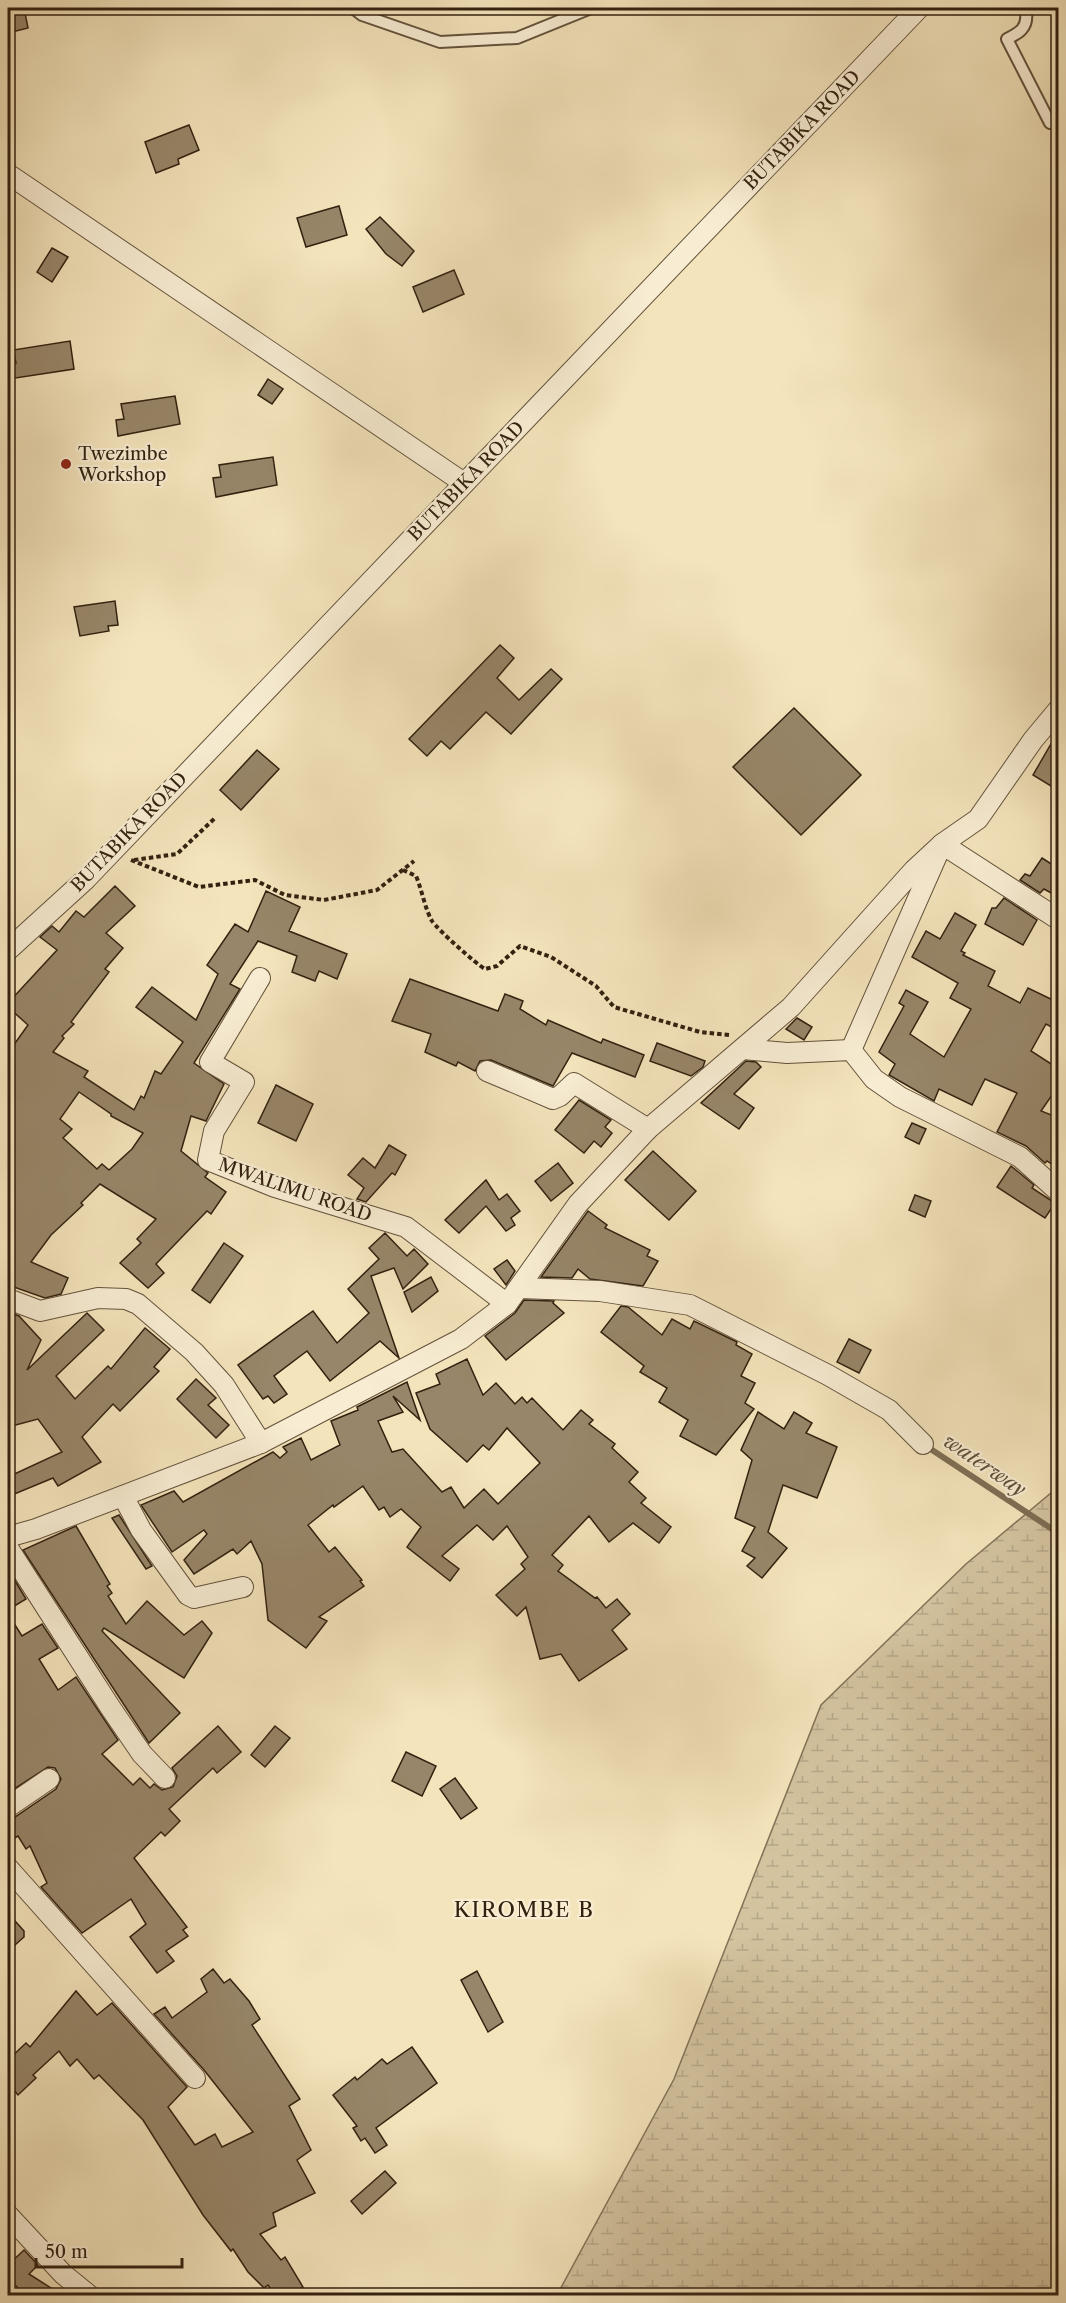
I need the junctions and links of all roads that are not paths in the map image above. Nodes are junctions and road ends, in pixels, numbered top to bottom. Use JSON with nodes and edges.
{"nodes":[{"id":1,"x":353,"y":8,"type":"edge"},
{"id":2,"x":591,"y":8,"type":"edge"},
{"id":3,"x":919,"y":8,"type":"edge"},
{"id":4,"x":1026,"y":13,"type":"dead end"},
{"id":5,"x":1059,"y":118,"type":"edge"},
{"id":6,"x":8,"y":174,"type":"edge"},
{"id":7,"x":464,"y":483,"type":"junction"},
{"id":8,"x":1059,"y":710,"type":"edge"},
{"id":9,"x":942,"y":844,"type":"junction"},
{"id":10,"x":1059,"y":919,"type":"edge"},
{"id":11,"x":8,"y":950,"type":"edge"},
{"id":12,"x":260,"y":978,"type":"dead end"},
{"id":13,"x":750,"y":1043,"type":"junction"},
{"id":14,"x":851,"y":1050,"type":"junction"},
{"id":15,"x":487,"y":1071,"type":"dead end"},
{"id":16,"x":648,"y":1129,"type":"junction"},
{"id":17,"x":1059,"y":1191,"type":"edge"},
{"id":18,"x":520,"y":1288,"type":"junction"},
{"id":19,"x":8,"y":1299,"type":"edge"},
{"id":20,"x":507,"y":1304,"type":"junction"},
{"id":21,"x":261,"y":1443,"type":"junction"},
{"id":22,"x":923,"y":1444,"type":"dead end"},
{"id":23,"x":123,"y":1496,"type":"junction"},
{"id":24,"x":8,"y":1537,"type":"edge"},
{"id":25,"x":8,"y":1548,"type":"edge"},
{"id":26,"x":243,"y":1587,"type":"dead end"},
{"id":27,"x":165,"y":1778,"type":"dead end"},
{"id":28,"x":49,"y":1779,"type":"dead end"},
{"id":29,"x":8,"y":1807,"type":"edge"},
{"id":30,"x":8,"y":1868,"type":"edge"},
{"id":31,"x":195,"y":2078,"type":"dead end"},
{"id":32,"x":8,"y":2215,"type":"edge"},
{"id":33,"x":90,"y":2295,"type":"edge"}],
"edges":[{"from":1,"to":2,"type":"lane"},
{"from":3,"to":7,"type":"street","name":"BUTABIKA ROAD"},
{"from":4,"to":5,"type":"lane"},
{"from":6,"to":7,"type":"street"},
{"from":7,"to":11,"type":"street","name":"BUTABIKA ROAD"},
{"from":8,"to":9,"type":"street"},
{"from":9,"to":10,"type":"street"},
{"from":9,"to":13,"type":"street"},
{"from":9,"to":14,"type":"street"},
{"from":12,"to":20,"type":"street","name":"MWALIMU ROAD"},
{"from":13,"to":14,"type":"street"},
{"from":13,"to":16,"type":"street"},
{"from":14,"to":17,"type":"street"},
{"from":15,"to":16,"type":"street"},
{"from":16,"to":18,"type":"street"},
{"from":18,"to":20,"type":"street"},
{"from":18,"to":22,"type":"street"},
{"from":19,"to":21,"type":"street"},
{"from":20,"to":21,"type":"street"},
{"from":21,"to":23,"type":"street"},
{"from":23,"to":24,"type":"street"},
{"from":23,"to":26,"type":"street"},
{"from":25,"to":27,"type":"street"},
{"from":28,"to":29,"type":"street"},
{"from":30,"to":31,"type":"street"},
{"from":32,"to":33,"type":"street"}]}
